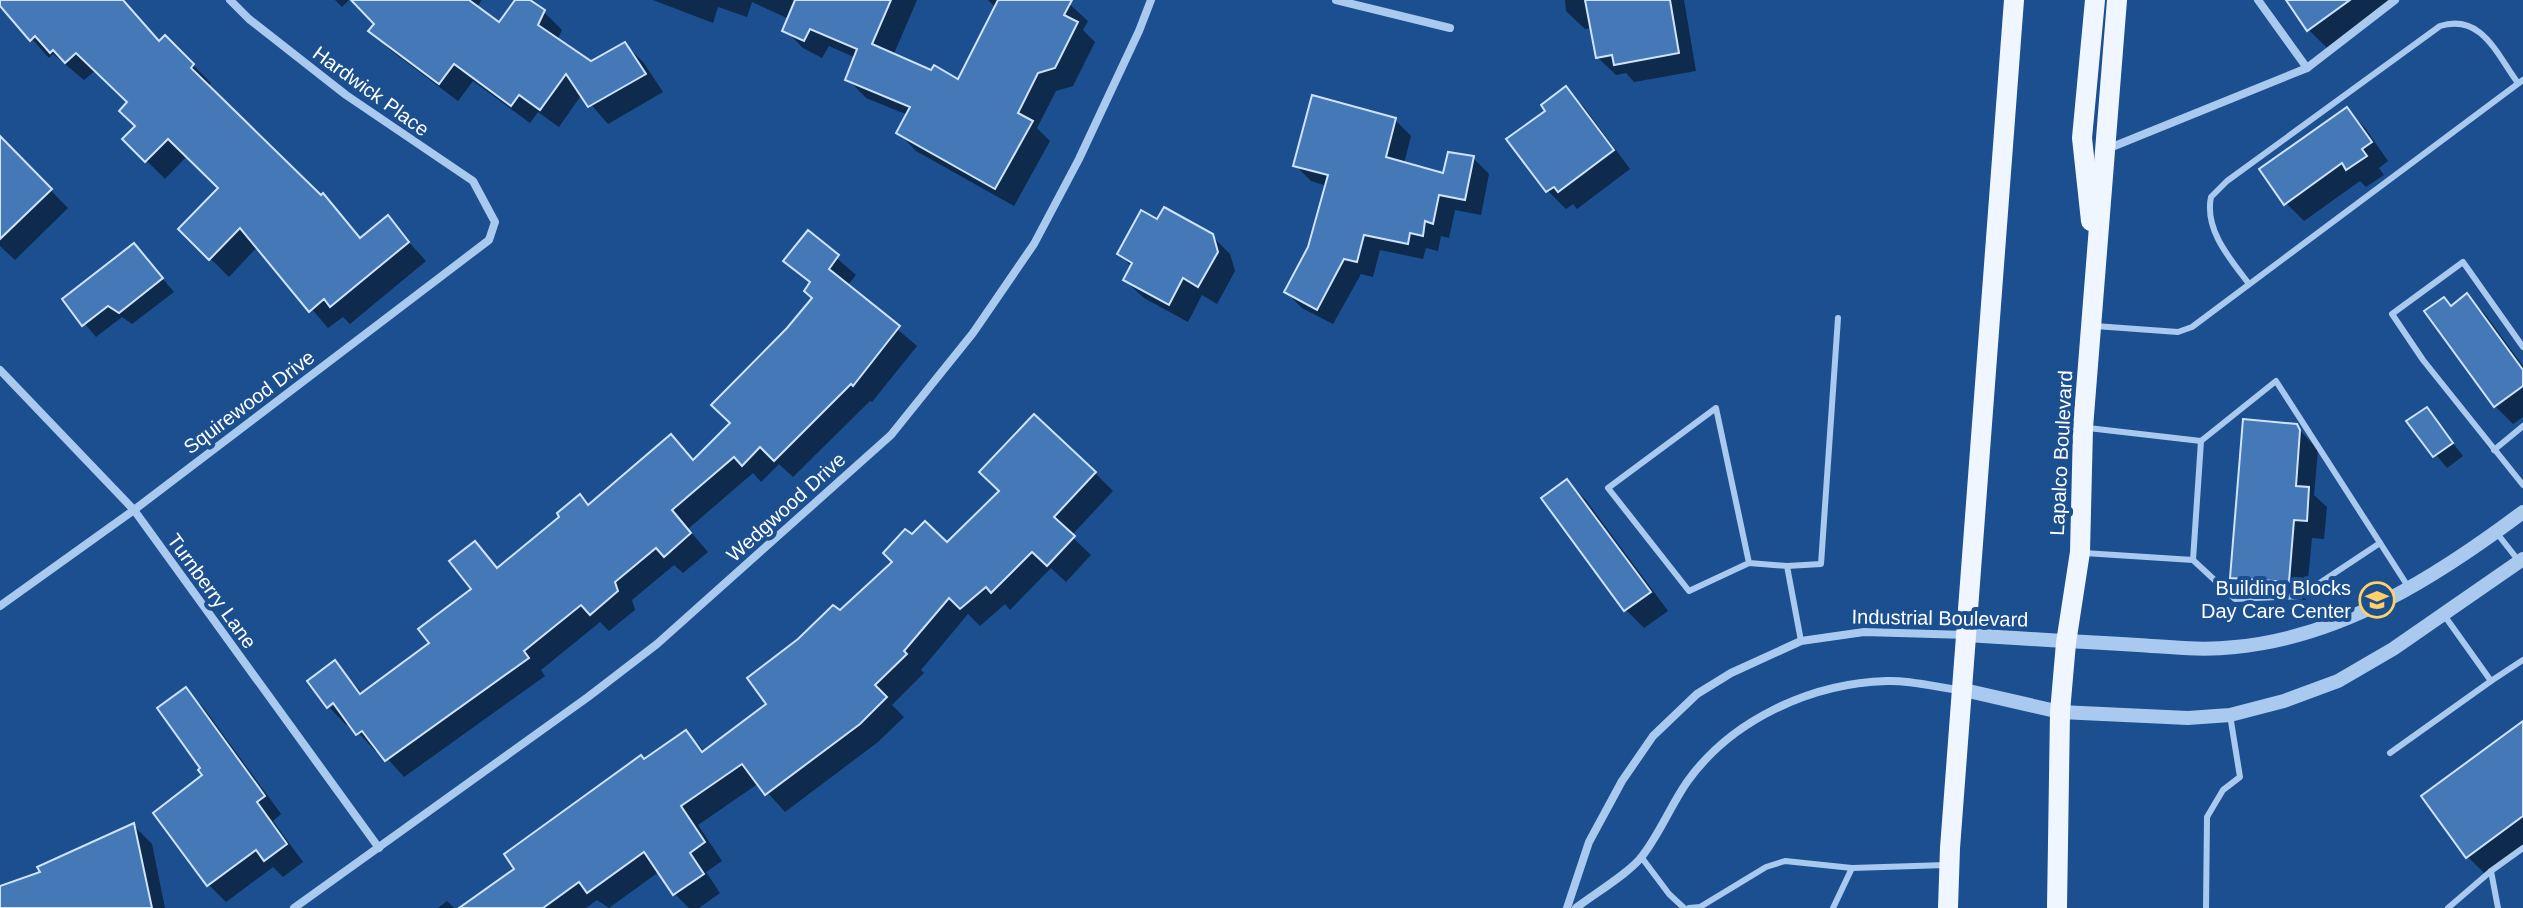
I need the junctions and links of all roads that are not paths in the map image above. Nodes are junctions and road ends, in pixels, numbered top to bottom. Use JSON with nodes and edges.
{"nodes":[{"id":1,"x":230,"y":0,"type":"edge"},
{"id":2,"x":1151,"y":0,"type":"edge"},
{"id":3,"x":1336,"y":0,"type":"edge"},
{"id":4,"x":2014,"y":0,"type":"edge"},
{"id":5,"x":2095,"y":0,"type":"edge"},
{"id":6,"x":2117,"y":0,"type":"edge"},
{"id":7,"x":2258,"y":0,"type":"edge"},
{"id":8,"x":2395,"y":0,"type":"edge"},
{"id":9,"x":1450,"y":28,"type":"dead end"},
{"id":10,"x":2307,"y":68,"type":"junction"},
{"id":11,"x":2521,"y":82,"type":"edge"},
{"id":12,"x":2106,"y":149,"type":"junction"},
{"id":13,"x":488,"y":210,"type":"joint"},
{"id":14,"x":2096,"y":269,"type":"junction"},
{"id":15,"x":2249,"y":284,"type":"junction"},
{"id":16,"x":1838,"y":318,"type":"dead end"},
{"id":17,"x":2092,"y":326,"type":"junction"},
{"id":18,"x":2523,"y":347,"type":"edge"},
{"id":19,"x":0,"y":370,"type":"edge"},
{"id":20,"x":2523,"y":426,"type":"edge"},
{"id":21,"x":2083,"y":428,"type":"junction"},
{"id":22,"x":2201,"y":441,"type":"junction"},
{"id":23,"x":2494,"y":450,"type":"junction"},
{"id":24,"x":2523,"y":485,"type":"edge"},
{"id":25,"x":134,"y":510,"type":"junction"},
{"id":26,"x":2523,"y":512,"type":"edge"},
{"id":27,"x":2496,"y":532,"type":"junction"},
{"id":28,"x":2380,"y":543,"type":"junction"},
{"id":29,"x":2080,"y":552,"type":"junction"},
{"id":30,"x":2193,"y":560,"type":"junction"},
{"id":31,"x":2522,"y":562,"type":"edge"},
{"id":32,"x":1749,"y":563,"type":"junction"},
{"id":33,"x":1787,"y":566,"type":"junction"},
{"id":34,"x":2409,"y":588,"type":"junction"},
{"id":35,"x":0,"y":606,"type":"edge"},
{"id":36,"x":2444,"y":615,"type":"junction"},
{"id":37,"x":1968,"y":635,"type":"junction"},
{"id":38,"x":1801,"y":641,"type":"junction"},
{"id":39,"x":2066,"y":643,"type":"junction"},
{"id":40,"x":2523,"y":660,"type":"edge"},
{"id":41,"x":2491,"y":681,"type":"junction"},
{"id":42,"x":1964,"y":690,"type":"junction"},
{"id":43,"x":2060,"y":712,"type":"junction"},
{"id":44,"x":2230,"y":715,"type":"junction"},
{"id":45,"x":2390,"y":753,"type":"dead end"},
{"id":46,"x":379,"y":848,"type":"junction"},
{"id":47,"x":2523,"y":848,"type":"edge"},
{"id":48,"x":1642,"y":858,"type":"junction"},
{"id":49,"x":1949,"y":865,"type":"junction"},
{"id":50,"x":1852,"y":868,"type":"junction"},
{"id":51,"x":2491,"y":871,"type":"junction"},
{"id":52,"x":294,"y":908,"type":"edge"},
{"id":53,"x":1567,"y":908,"type":"edge"},
{"id":54,"x":1576,"y":908,"type":"edge"},
{"id":55,"x":1686,"y":908,"type":"edge"},
{"id":56,"x":1833,"y":908,"type":"edge"},
{"id":57,"x":1948,"y":908,"type":"edge"},
{"id":58,"x":2057,"y":908,"type":"edge"},
{"id":59,"x":2206,"y":908,"type":"edge"},
{"id":60,"x":2448,"y":908,"type":"edge"},
{"id":61,"x":2498,"y":908,"type":"edge"}],
"edges":[{"from":1,"to":13,"type":"street","name":"Hardwick Place"},
{"from":2,"to":46,"type":"street","name":"Wedgwood Drive"},
{"from":3,"to":9,"type":"street"},
{"from":4,"to":37,"type":"main road"},
{"from":5,"to":14,"type":"main road"},
{"from":6,"to":12,"type":"main road","name":"Lapalco Boulevard"},
{"from":7,"to":10,"type":"street"},
{"from":8,"to":10,"type":"street"},
{"from":10,"to":12,"type":"street"},
{"from":11,"to":15,"type":"lane"},
{"from":11,"to":15,"type":"lane"},
{"from":12,"to":14,"type":"main road","name":"Lapalco Boulevard"},
{"from":13,"to":25,"type":"street","name":"Squirewood Drive"},
{"from":14,"to":17,"type":"main road","name":"Lapalco Boulevard"},
{"from":15,"to":17,"type":"lane"},
{"from":16,"to":33,"type":"lane"},
{"from":17,"to":21,"type":"main road","name":"Lapalco Boulevard"},
{"from":18,"to":23,"type":"lane"},
{"from":19,"to":25,"type":"street","name":"Turnberry Lane"},
{"from":20,"to":23,"type":"lane"},
{"from":21,"to":22,"type":"lane"},
{"from":21,"to":29,"type":"main road","name":"Lapalco Boulevard"},
{"from":22,"to":28,"type":"lane"},
{"from":22,"to":30,"type":"lane"},
{"from":23,"to":24,"type":"lane"},
{"from":25,"to":35,"type":"street","name":"Squirewood Drive"},
{"from":25,"to":46,"type":"street","name":"Turnberry Lane"},
{"from":26,"to":27,"type":"street","name":"Industrial Boulevard"},
{"from":27,"to":31,"type":"lane"},
{"from":27,"to":34,"type":"street","name":"Industrial Boulevard"},
{"from":28,"to":30,"type":"lane"},
{"from":28,"to":34,"type":"lane"},
{"from":29,"to":30,"type":"lane"},
{"from":29,"to":39,"type":"main road","name":"Lapalco Boulevard"},
{"from":31,"to":36,"type":"street"},
{"from":32,"to":32,"type":"lane"},
{"from":32,"to":33,"type":"lane"},
{"from":33,"to":38,"type":"lane"},
{"from":34,"to":39,"type":"street","name":"Industrial Boulevard"},
{"from":36,"to":41,"type":"lane"},
{"from":36,"to":44,"type":"street"},
{"from":37,"to":38,"type":"street","name":"Industrial Boulevard"},
{"from":37,"to":39,"type":"street","name":"Industrial Boulevard"},
{"from":37,"to":42,"type":"main road"},
{"from":38,"to":53,"type":"street","name":"Industrial Boulevard"},
{"from":39,"to":43,"type":"main road","name":"Lapalco Boulevard"},
{"from":40,"to":41,"type":"lane"},
{"from":41,"to":45,"type":"lane"},
{"from":42,"to":43,"type":"street"},
{"from":42,"to":48,"type":"street"},
{"from":42,"to":49,"type":"main road"},
{"from":43,"to":44,"type":"street"},
{"from":43,"to":58,"type":"main road","name":"Lapalco Boulevard"},
{"from":44,"to":59,"type":"lane"},
{"from":46,"to":52,"type":"street","name":"Wedgwood Drive"},
{"from":47,"to":51,"type":"lane"},
{"from":48,"to":54,"type":"street"},
{"from":48,"to":55,"type":"lane"},
{"from":49,"to":50,"type":"lane"},
{"from":49,"to":57,"type":"main road"},
{"from":50,"to":55,"type":"lane"},
{"from":50,"to":56,"type":"lane"},
{"from":51,"to":60,"type":"lane"},
{"from":51,"to":61,"type":"lane"}]}
